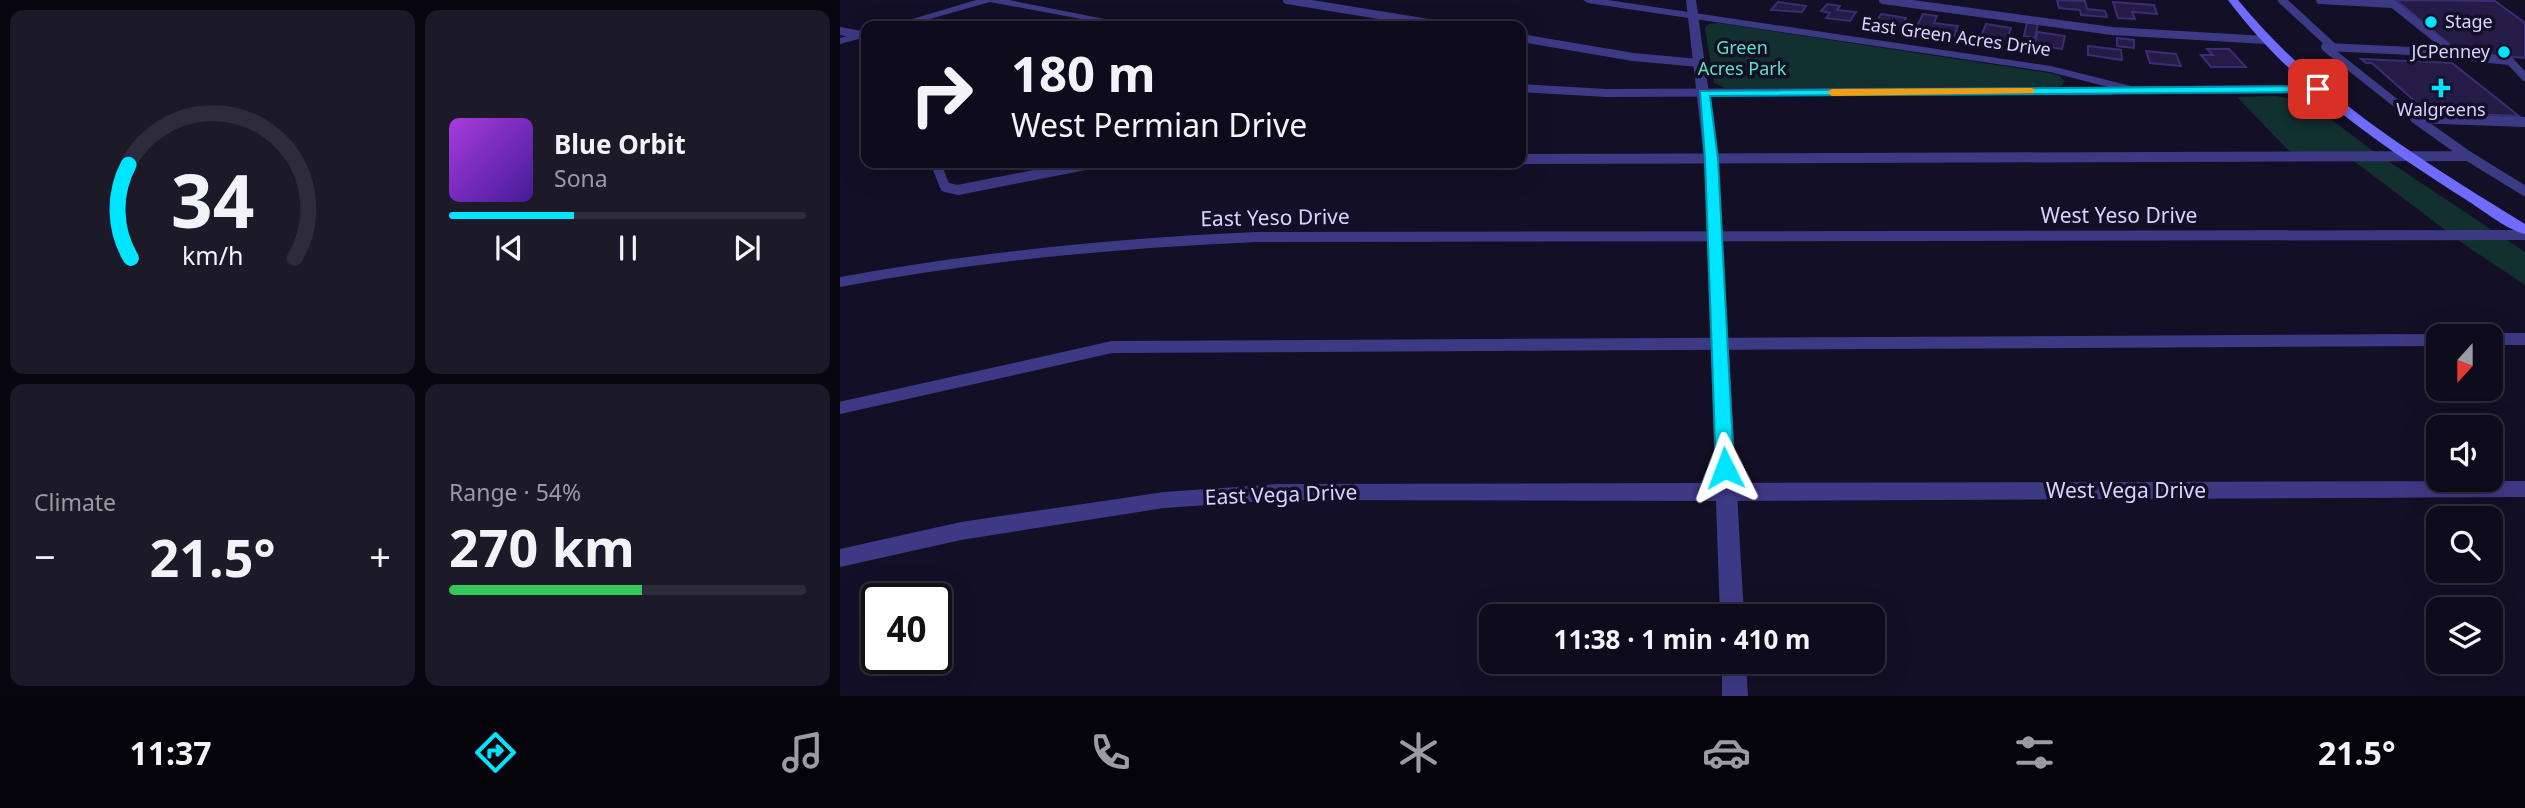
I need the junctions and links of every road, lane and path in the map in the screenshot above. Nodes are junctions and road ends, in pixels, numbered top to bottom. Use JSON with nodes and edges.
{"nodes":[{"id":1,"x":990,"y":0,"type":"edge"},
{"id":2,"x":1287,"y":0,"type":"edge"},
{"id":3,"x":1588,"y":0,"type":"edge"},
{"id":4,"x":1883,"y":0,"type":"edge"},
{"id":5,"x":2233,"y":0,"type":"edge"},
{"id":6,"x":2282,"y":0,"type":"edge"},
{"id":7,"x":2320,"y":0,"type":"edge"},
{"id":8,"x":2390,"y":2,"type":"edge"},
{"id":9,"x":1693,"y":8,"type":"edge"},
{"id":10,"x":912,"y":21,"type":"edge"},
{"id":11,"x":1107,"y":21,"type":"edge"},
{"id":12,"x":1416,"y":21,"type":"edge"},
{"id":13,"x":840,"y":31,"type":"edge"},
{"id":14,"x":861,"y":34,"type":"edge"},
{"id":15,"x":861,"y":36,"type":"edge"},
{"id":16,"x":1526,"y":39,"type":"edge"},
{"id":17,"x":2265,"y":40,"type":"junction"},
{"id":18,"x":840,"y":41,"type":"edge"},
{"id":19,"x":2333,"y":50,"type":"junction"},
{"id":20,"x":2454,"y":53,"type":"junction"},
{"id":21,"x":2510,"y":61,"type":"junction"},
{"id":22,"x":1699,"y":63,"type":"junction"},
{"id":23,"x":2525,"y":63,"type":"edge"},
{"id":24,"x":2525,"y":78,"type":"edge"},
{"id":25,"x":1526,"y":89,"type":"edge"},
{"id":26,"x":2318,"y":89,"type":"junction"},
{"id":27,"x":2131,"y":90,"type":"junction"},
{"id":28,"x":1704,"y":93,"type":"junction"},
{"id":29,"x":2416,"y":119,"type":"junction"},
{"id":30,"x":2525,"y":122,"type":"edge"},
{"id":31,"x":2406,"y":156,"type":"junction"},
{"id":32,"x":2468,"y":156,"type":"junction"},
{"id":33,"x":1526,"y":159,"type":"edge"},
{"id":34,"x":1712,"y":159,"type":"junction"},
{"id":35,"x":939,"y":168,"type":"edge"},
{"id":36,"x":1070,"y":168,"type":"edge"},
{"id":37,"x":2525,"y":191,"type":"edge"},
{"id":38,"x":2523,"y":228,"type":"edge"},
{"id":39,"x":1714,"y":238,"type":"junction"},
{"id":40,"x":840,"y":282,"type":"edge"},
{"id":41,"x":2503,"y":339,"type":"edge"},
{"id":42,"x":2525,"y":339,"type":"edge"},
{"id":43,"x":2426,"y":340,"type":"edge"},
{"id":44,"x":1718,"y":345,"type":"junction"},
{"id":45,"x":840,"y":408,"type":"edge"},
{"id":46,"x":2525,"y":489,"type":"edge"},
{"id":47,"x":1727,"y":493,"type":"junction"},
{"id":48,"x":840,"y":558,"type":"edge"},
{"id":49,"x":1732,"y":604,"type":"edge"},
{"id":50,"x":1734,"y":674,"type":"edge"},
{"id":51,"x":1735,"y":696,"type":"edge"}],
"edges":[{"from":1,"to":10,"type":"street"},
{"from":1,"to":11,"type":"street"},
{"from":2,"to":12,"type":"lane"},
{"from":3,"to":9,"type":"street","name":"East Green Acres Drive"},
{"from":4,"to":17,"type":"lane"},
{"from":5,"to":17,"type":"main road"},
{"from":6,"to":19,"type":"lane"},
{"from":7,"to":8,"type":"lane"},
{"from":8,"to":20,"type":"lane"},
{"from":9,"to":22,"type":"street"},
{"from":9,"to":27,"type":"street","name":"East Green Acres Drive"},
{"from":13,"to":14,"type":"lane"},
{"from":15,"to":18,"type":"street"},
{"from":16,"to":22,"type":"lane"},
{"from":17,"to":26,"type":"main road"},
{"from":19,"to":20,"type":"lane"},
{"from":19,"to":29,"type":"lane"},
{"from":20,"to":21,"type":"lane"},
{"from":21,"to":23,"type":"lane"},
{"from":21,"to":24,"type":"lane"},
{"from":22,"to":28,"type":"street"},
{"from":25,"to":28,"type":"street"},
{"from":26,"to":27,"type":"street","name":"East Green Acres Drive"},
{"from":26,"to":31,"type":"main road"},
{"from":27,"to":28,"type":"street"},
{"from":28,"to":34,"type":"street"},
{"from":29,"to":30,"type":"lane"},
{"from":29,"to":32,"type":"lane"},
{"from":31,"to":32,"type":"lane"},
{"from":31,"to":34,"type":"lane"},
{"from":31,"to":38,"type":"main road"},
{"from":32,"to":37,"type":"lane"},
{"from":33,"to":34,"type":"lane"},
{"from":34,"to":39,"type":"street"},
{"from":35,"to":36,"type":"lane"},
{"from":38,"to":39,"type":"street","name":"West Yeso Drive"},
{"from":39,"to":40,"type":"street","name":"East Yeso Drive"},
{"from":39,"to":44,"type":"street"},
{"from":41,"to":42,"type":"lane"},
{"from":43,"to":44,"type":"lane"},
{"from":44,"to":45,"type":"lane"},
{"from":44,"to":47,"type":"street"},
{"from":46,"to":47,"type":"street","name":"West Vega Drive"},
{"from":47,"to":48,"type":"street","name":"East Vega Drive"},
{"from":47,"to":49,"type":"street"},
{"from":50,"to":51,"type":"street"}]}
